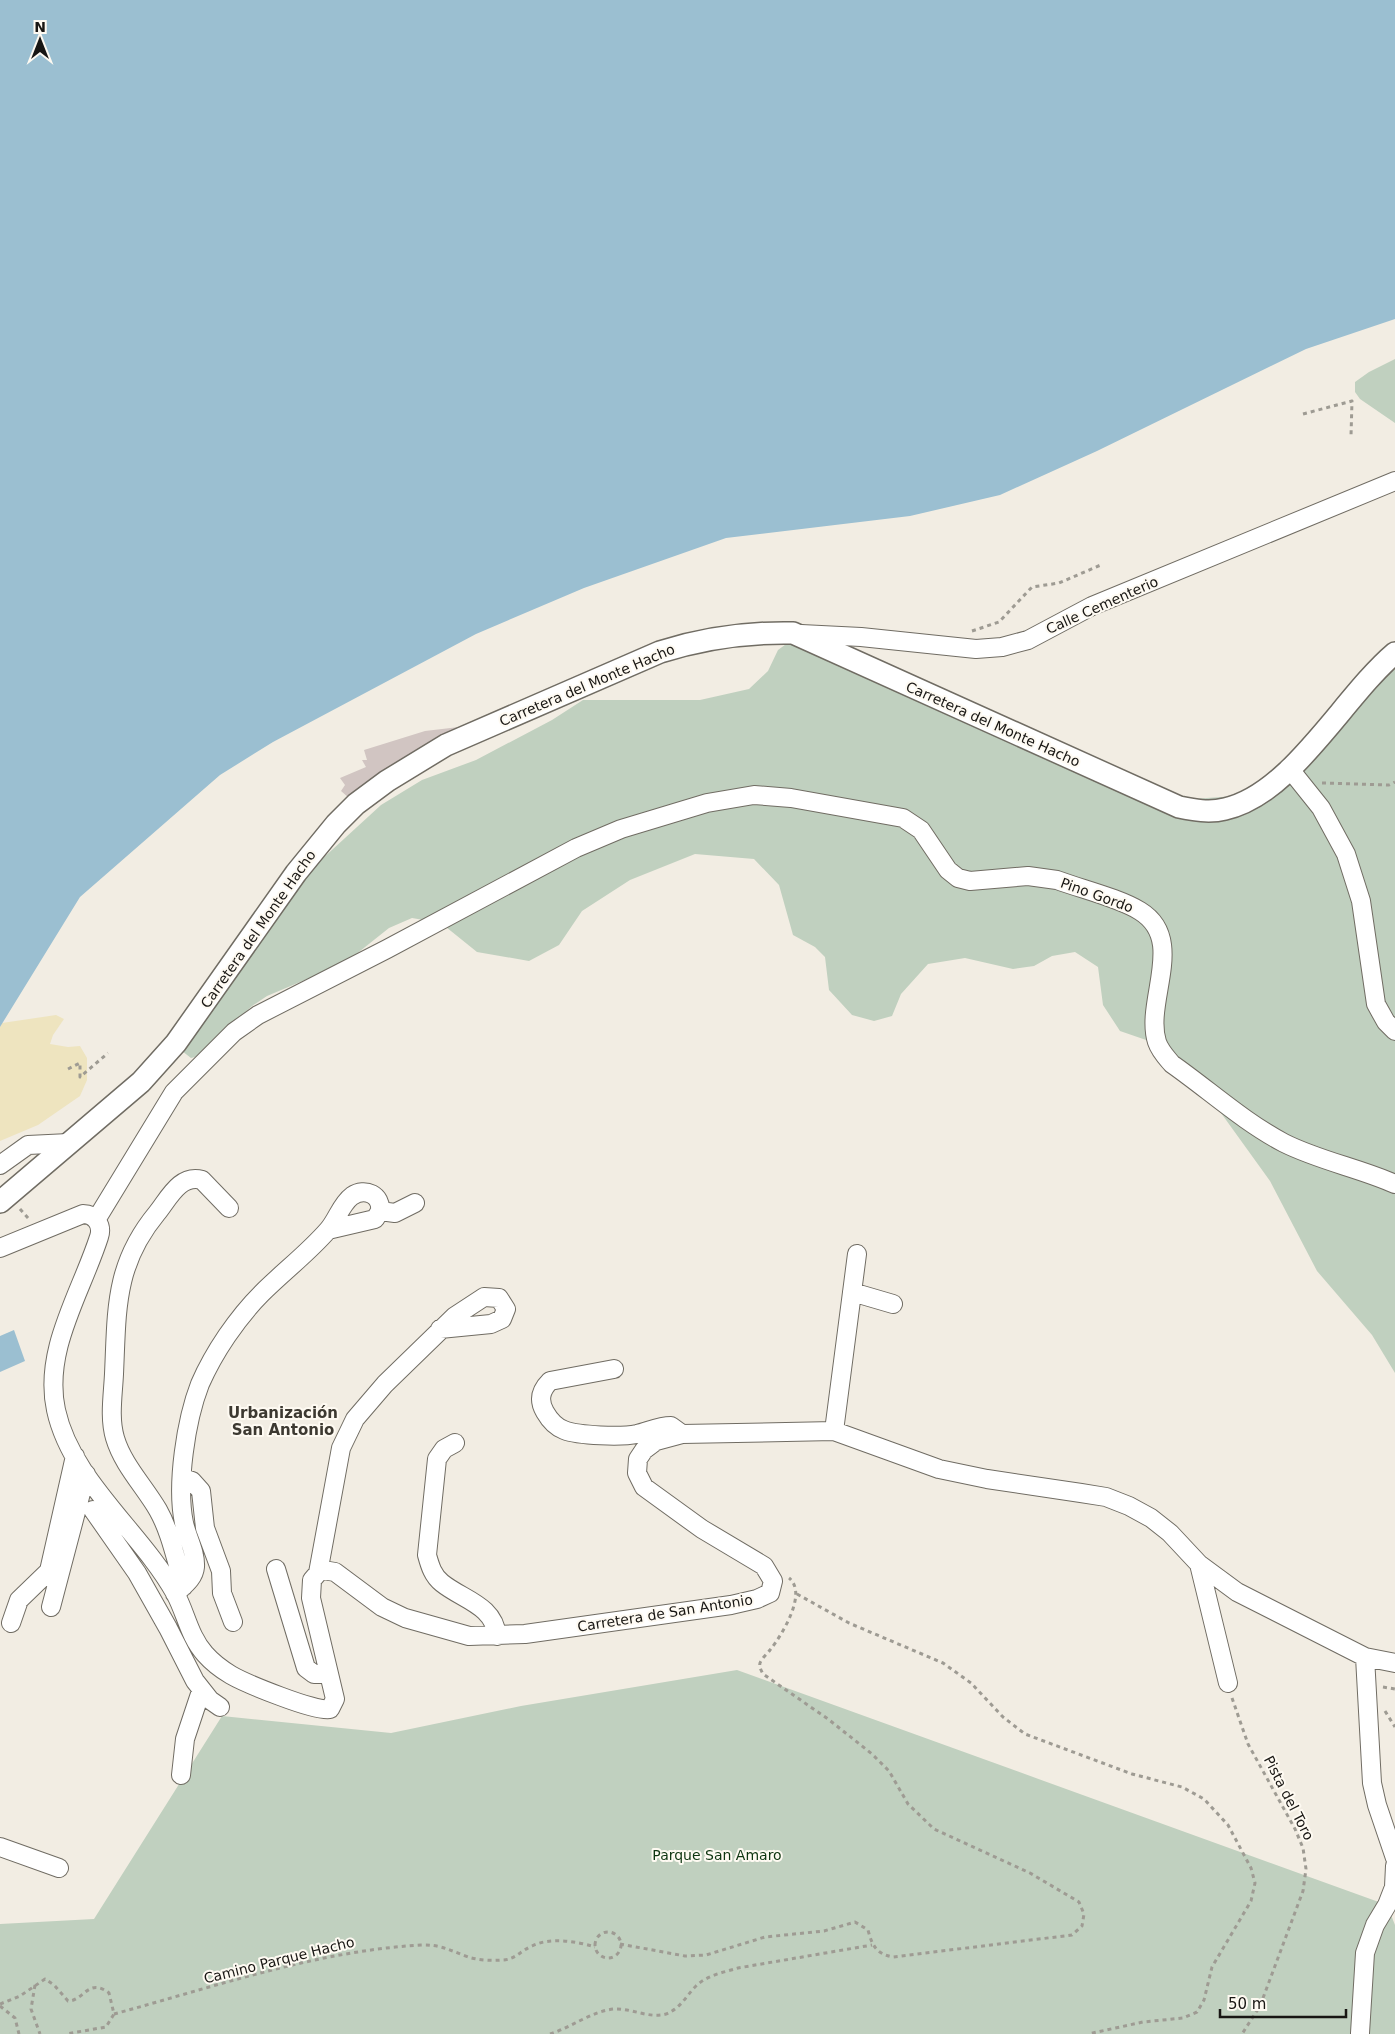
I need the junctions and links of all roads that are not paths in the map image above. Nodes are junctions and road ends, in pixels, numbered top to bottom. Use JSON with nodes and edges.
{"nodes":[{"id":1,"x":1395,"y":481,"type":"edge"},
{"id":2,"x":793,"y":633,"type":"junction"},
{"id":3,"x":1395,"y":653,"type":"edge"},
{"id":4,"x":1295,"y":775,"type":"junction"},
{"id":5,"x":1395,"y":1031,"type":"edge"},
{"id":6,"x":69,"y":1143,"type":"junction"},
{"id":7,"x":0,"y":1165,"type":"edge"},
{"id":8,"x":1395,"y":1184,"type":"edge"},
{"id":9,"x":4,"y":1199,"type":"edge"},
{"id":10,"x":415,"y":1203,"type":"dead end"},
{"id":11,"x":229,"y":1208,"type":"dead end"},
{"id":12,"x":380,"y":1211,"type":"junction"},
{"id":13,"x":96,"y":1220,"type":"junction"},
{"id":14,"x":328,"y":1230,"type":"junction"},
{"id":15,"x":0,"y":1248,"type":"edge"},
{"id":16,"x":857,"y":1254,"type":"dead end"},
{"id":17,"x":852,"y":1292,"type":"junction"},
{"id":18,"x":893,"y":1304,"type":"dead end"},
{"id":19,"x":440,"y":1329,"type":"dead end"},
{"id":20,"x":614,"y":1369,"type":"dead end"},
{"id":21,"x":834,"y":1431,"type":"junction"},
{"id":22,"x":682,"y":1434,"type":"junction"},
{"id":23,"x":455,"y":1443,"type":"dead end"},
{"id":24,"x":75,"y":1456,"type":"junction"},
{"id":25,"x":86,"y":1474,"type":"junction"},
{"id":26,"x":183,"y":1478,"type":"junction"},
{"id":27,"x":93,"y":1510,"type":"dead end"},
{"id":28,"x":153,"y":1561,"type":"junction"},
{"id":29,"x":1199,"y":1564,"type":"junction"},
{"id":30,"x":276,"y":1569,"type":"dead end"},
{"id":31,"x":137,"y":1573,"type":"junction"},
{"id":32,"x":318,"y":1573,"type":"junction"},
{"id":33,"x":179,"y":1590,"type":"junction"},
{"id":34,"x":51,"y":1606,"type":"dead end"},
{"id":35,"x":233,"y":1622,"type":"dead end"},
{"id":36,"x":11,"y":1623,"type":"dead end"},
{"id":37,"x":497,"y":1636,"type":"junction"},
{"id":38,"x":1365,"y":1657,"type":"junction"},
{"id":39,"x":1395,"y":1663,"type":"edge"},
{"id":40,"x":328,"y":1674,"type":"junction"},
{"id":41,"x":1228,"y":1683,"type":"road end"},
{"id":42,"x":201,"y":1691,"type":"junction"},
{"id":43,"x":220,"y":1707,"type":"dead end"},
{"id":44,"x":181,"y":1775,"type":"dead end"},
{"id":45,"x":0,"y":1847,"type":"edge"},
{"id":46,"x":1395,"y":1858,"type":"edge"},
{"id":47,"x":1395,"y":1866,"type":"edge"},
{"id":48,"x":59,"y":1868,"type":"dead end"},
{"id":49,"x":1360,"y":2033,"type":"dead end"}],
"edges":[{"from":1,"to":2,"type":"street","name":"Calle Cementerio"},
{"from":2,"to":4,"type":"main road","name":"Carretera del Monte Hacho"},
{"from":2,"to":6,"type":"main road","name":"Carretera del Monte Hacho"},
{"from":3,"to":4,"type":"main road","name":"Carretera del Monte Hacho"},
{"from":4,"to":5,"type":"street"},
{"from":6,"to":7,"type":"street"},
{"from":6,"to":9,"type":"main road","name":"Carretera del Monte Hacho"},
{"from":8,"to":13,"type":"street","name":"Pino Gordo"},
{"from":10,"to":12,"type":"street"},
{"from":11,"to":33,"type":"street"},
{"from":12,"to":14,"type":"street"},
{"from":12,"to":14,"type":"street"},
{"from":13,"to":15,"type":"street"},
{"from":13,"to":24,"type":"street"},
{"from":14,"to":26,"type":"street"},
{"from":16,"to":17,"type":"street"},
{"from":17,"to":18,"type":"street"},
{"from":17,"to":21,"type":"street"},
{"from":19,"to":32,"type":"street"},
{"from":20,"to":22,"type":"street"},
{"from":21,"to":22,"type":"street","name":"Carretera de San Antonio"},
{"from":21,"to":29,"type":"street","name":"Carretera de San Antonio"},
{"from":22,"to":37,"type":"street","name":"Carretera de San Antonio"},
{"from":23,"to":37,"type":"street"},
{"from":24,"to":25,"type":"street"},
{"from":24,"to":36,"type":"street"},
{"from":25,"to":28,"type":"street"},
{"from":25,"to":34,"type":"street"},
{"from":26,"to":33,"type":"street"},
{"from":26,"to":35,"type":"street"},
{"from":27,"to":31,"type":"street"},
{"from":28,"to":31,"type":"street"},
{"from":28,"to":33,"type":"street"},
{"from":29,"to":38,"type":"street","name":"Carretera de San Antonio"},
{"from":29,"to":41,"type":"street"},
{"from":30,"to":40,"type":"street"},
{"from":31,"to":42,"type":"street"},
{"from":32,"to":37,"type":"street","name":"Carretera de San Antonio"},
{"from":32,"to":40,"type":"street"},
{"from":33,"to":40,"type":"street"},
{"from":38,"to":39,"type":"street","name":"Carretera de San Antonio"},
{"from":38,"to":46,"type":"street"},
{"from":42,"to":43,"type":"street"},
{"from":42,"to":44,"type":"street"},
{"from":45,"to":48,"type":"street"},
{"from":47,"to":49,"type":"street"}]}
